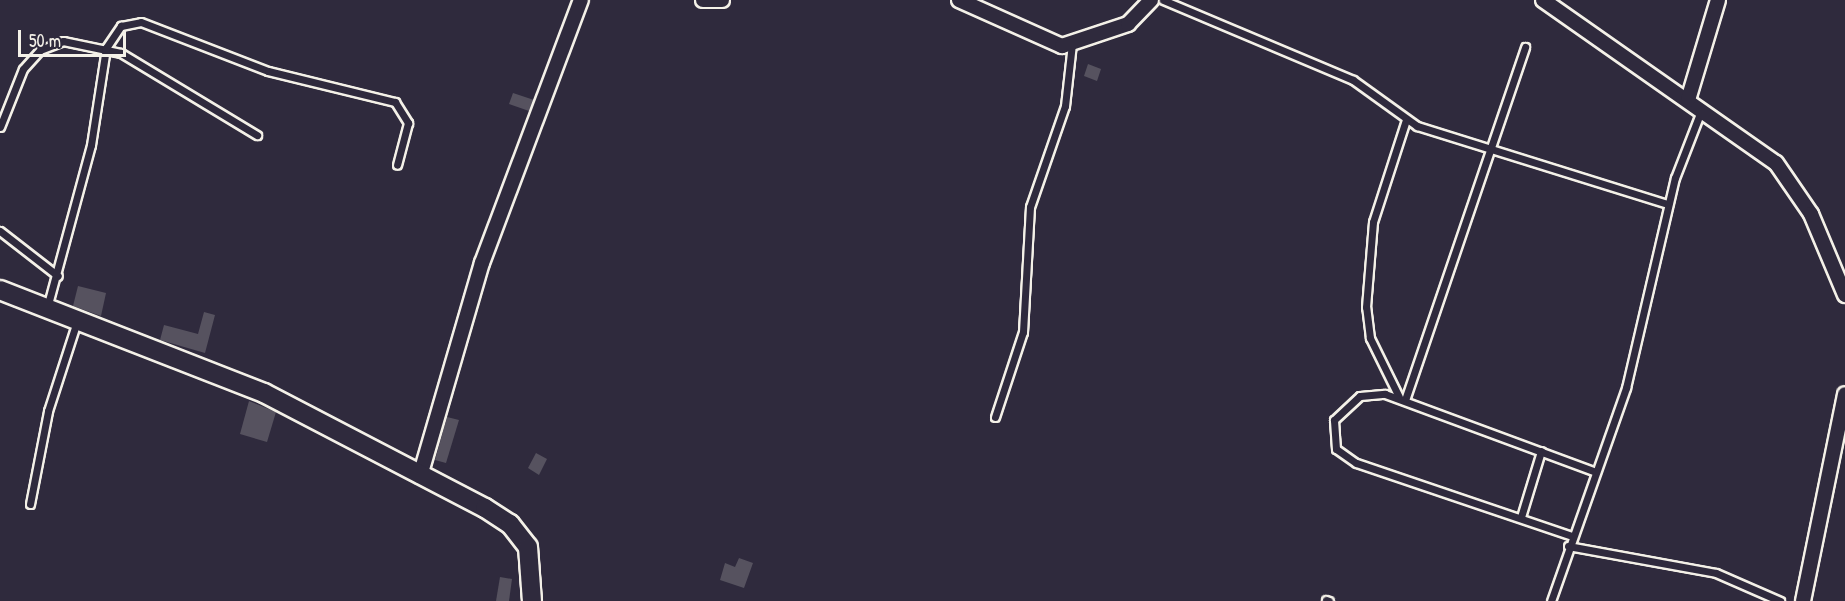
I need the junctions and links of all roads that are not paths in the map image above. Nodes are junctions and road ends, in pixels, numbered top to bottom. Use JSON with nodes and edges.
{"nodes":[{"id":1,"x":581,"y":0,"type":"edge"},
{"id":2,"x":703,"y":0,"type":"edge"},
{"id":3,"x":722,"y":0,"type":"edge"},
{"id":4,"x":959,"y":0,"type":"edge"},
{"id":5,"x":1151,"y":0,"type":"edge"},
{"id":6,"x":1163,"y":0,"type":"edge"},
{"id":7,"x":1543,"y":0,"type":"edge"},
{"id":8,"x":1718,"y":0,"type":"edge"},
{"id":9,"x":1072,"y":44,"type":"junction"},
{"id":10,"x":1525,"y":47,"type":"dead end"},
{"id":11,"x":106,"y":48,"type":"junction"},
{"id":12,"x":1688,"y":100,"type":"junction"},
{"id":13,"x":1702,"y":109,"type":"junction"},
{"id":14,"x":1406,"y":120,"type":"junction"},
{"id":15,"x":0,"y":127,"type":"edge"},
{"id":16,"x":257,"y":135,"type":"dead end"},
{"id":17,"x":1489,"y":148,"type":"junction"},
{"id":18,"x":397,"y":165,"type":"dead end"},
{"id":19,"x":1668,"y":204,"type":"junction"},
{"id":20,"x":0,"y":231,"type":"edge"},
{"id":21,"x":57,"y":276,"type":"junction"},
{"id":22,"x":0,"y":290,"type":"edge"},
{"id":23,"x":1845,"y":295,"type":"edge"},
{"id":24,"x":46,"y":308,"type":"junction"},
{"id":25,"x":77,"y":321,"type":"junction"},
{"id":26,"x":1845,"y":394,"type":"edge"},
{"id":27,"x":1402,"y":398,"type":"junction"},
{"id":28,"x":995,"y":417,"type":"dead end"},
{"id":29,"x":1541,"y":451,"type":"junction"},
{"id":30,"x":1596,"y":472,"type":"junction"},
{"id":31,"x":420,"y":476,"type":"junction"},
{"id":32,"x":30,"y":504,"type":"dead end"},
{"id":33,"x":1521,"y":517,"type":"junction"},
{"id":34,"x":1572,"y":536,"type":"junction"},
{"id":35,"x":1568,"y":546,"type":"junction"},
{"id":36,"x":532,"y":601,"type":"edge"},
{"id":37,"x":1551,"y":601,"type":"edge"},
{"id":38,"x":1780,"y":601,"type":"edge"},
{"id":39,"x":1803,"y":601,"type":"edge"}],
"edges":[{"from":1,"to":31,"type":"street"},
{"from":2,"to":3,"type":"street"},
{"from":4,"to":9,"type":"street"},
{"from":5,"to":9,"type":"street"},
{"from":6,"to":14,"type":"lane"},
{"from":7,"to":12,"type":"street"},
{"from":8,"to":12,"type":"street"},
{"from":9,"to":28,"type":"lane"},
{"from":10,"to":17,"type":"lane"},
{"from":11,"to":15,"type":"lane"},
{"from":11,"to":16,"type":"lane"},
{"from":11,"to":18,"type":"lane"},
{"from":11,"to":21,"type":"lane"},
{"from":12,"to":13,"type":"street"},
{"from":13,"to":19,"type":"lane"},
{"from":13,"to":23,"type":"street"},
{"from":14,"to":17,"type":"lane"},
{"from":14,"to":27,"type":"lane"},
{"from":17,"to":19,"type":"lane"},
{"from":17,"to":27,"type":"lane"},
{"from":19,"to":30,"type":"lane"},
{"from":20,"to":21,"type":"lane"},
{"from":21,"to":24,"type":"lane"},
{"from":22,"to":24,"type":"street"},
{"from":24,"to":25,"type":"street"},
{"from":25,"to":31,"type":"street"},
{"from":25,"to":32,"type":"lane"},
{"from":26,"to":39,"type":"street"},
{"from":27,"to":29,"type":"lane"},
{"from":27,"to":33,"type":"lane"},
{"from":29,"to":30,"type":"lane"},
{"from":29,"to":33,"type":"lane"},
{"from":30,"to":34,"type":"lane"},
{"from":31,"to":36,"type":"street"},
{"from":33,"to":34,"type":"lane"},
{"from":34,"to":35,"type":"lane"},
{"from":35,"to":37,"type":"lane"},
{"from":35,"to":38,"type":"lane"}]}
